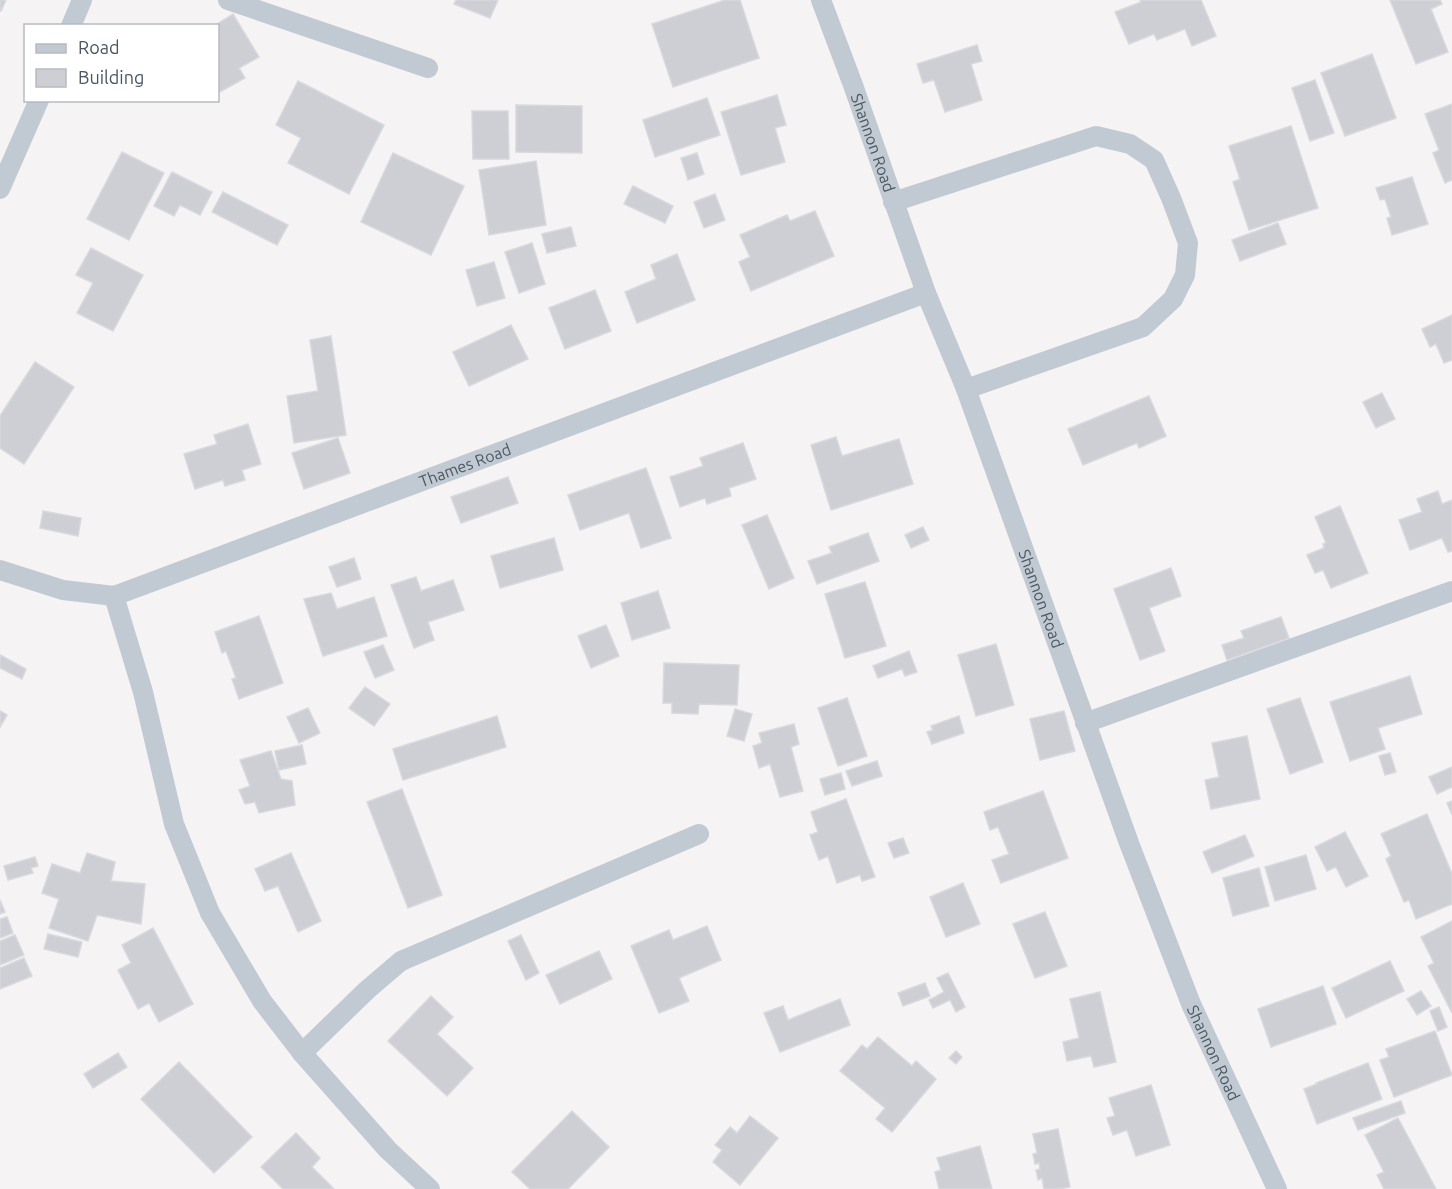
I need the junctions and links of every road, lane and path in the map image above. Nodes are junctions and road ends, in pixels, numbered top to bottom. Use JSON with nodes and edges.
{"nodes":[{"id":1,"x":82,"y":0,"type":"edge"},
{"id":2,"x":228,"y":0,"type":"edge"},
{"id":3,"x":822,"y":0,"type":"edge"},
{"id":4,"x":72,"y":24,"type":"edge"},
{"id":5,"x":428,"y":68,"type":"dead end"},
{"id":6,"x":38,"y":102,"type":"edge"},
{"id":7,"x":0,"y":189,"type":"edge"},
{"id":8,"x":893,"y":202,"type":"junction"},
{"id":9,"x":926,"y":293,"type":"junction"},
{"id":10,"x":966,"y":389,"type":"junction"},
{"id":11,"x":0,"y":570,"type":"edge"},
{"id":12,"x":1452,"y":591,"type":"edge"},
{"id":13,"x":114,"y":596,"type":"junction"},
{"id":14,"x":1085,"y":723,"type":"junction"},
{"id":15,"x":699,"y":834,"type":"dead end"},
{"id":16,"x":302,"y":1053,"type":"junction"},
{"id":17,"x":430,"y":1189,"type":"edge"},
{"id":18,"x":1277,"y":1189,"type":"edge"}],
"edges":[{"from":1,"to":4,"type":"street"},
{"from":2,"to":5,"type":"street"},
{"from":3,"to":8,"type":"street","name":"Shannon Road"},
{"from":6,"to":7,"type":"street"},
{"from":8,"to":9,"type":"street","name":"Shannon Road"},
{"from":8,"to":10,"type":"street"},
{"from":9,"to":10,"type":"street","name":"Shannon Road"},
{"from":9,"to":13,"type":"street","name":"Thames Road"},
{"from":10,"to":14,"type":"street","name":"Shannon Road"},
{"from":11,"to":13,"type":"street","name":"Thames Road"},
{"from":12,"to":14,"type":"street"},
{"from":13,"to":16,"type":"street"},
{"from":14,"to":18,"type":"street","name":"Shannon Road"},
{"from":15,"to":16,"type":"street"},
{"from":16,"to":17,"type":"street"}]}
